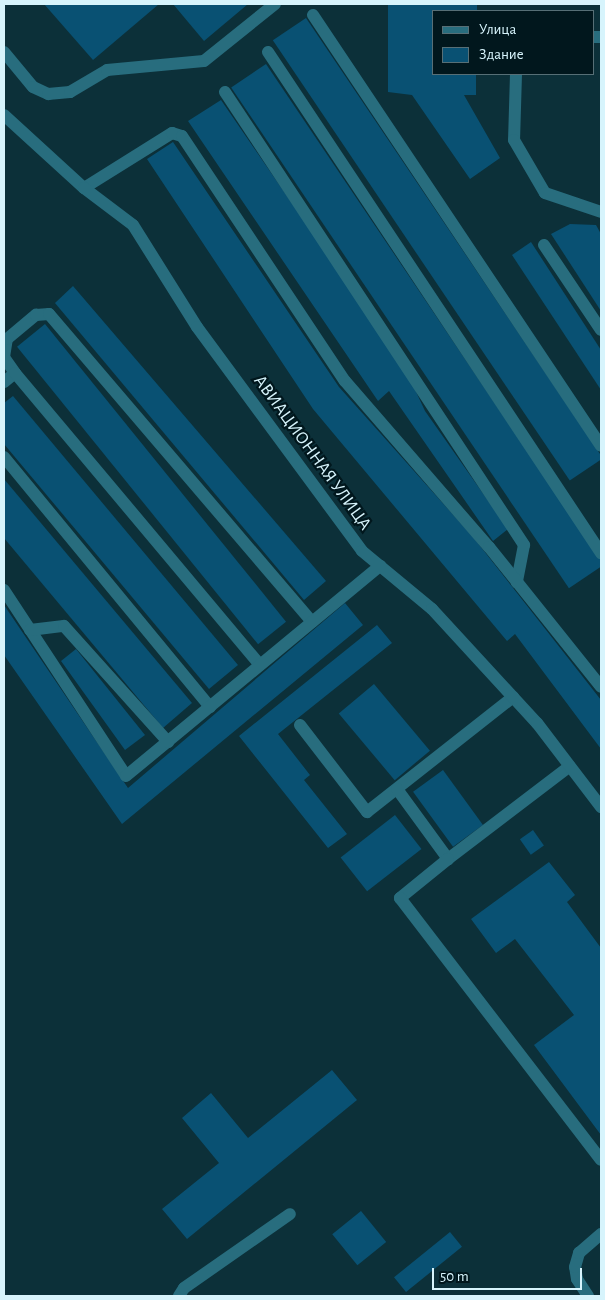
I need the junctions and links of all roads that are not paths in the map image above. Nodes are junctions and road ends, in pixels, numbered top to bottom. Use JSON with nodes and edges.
{"nodes":[{"id":1,"x":275,"y":4,"type":"edge"},
{"id":2,"x":313,"y":15,"type":"dead end"},
{"id":3,"x":4,"y":52,"type":"edge"},
{"id":4,"x":268,"y":52,"type":"dead end"},
{"id":5,"x":516,"y":75,"type":"edge"},
{"id":6,"x":225,"y":92,"type":"dead end"},
{"id":7,"x":4,"y":115,"type":"edge"},
{"id":8,"x":84,"y":188,"type":"junction"},
{"id":9,"x":601,"y":212,"type":"edge"},
{"id":10,"x":544,"y":245,"type":"dead end"},
{"id":11,"x":601,"y":330,"type":"edge"},
{"id":12,"x":15,"y":373,"type":"junction"},
{"id":13,"x":4,"y":382,"type":"edge"},
{"id":14,"x":601,"y":446,"type":"edge"},
{"id":15,"x":4,"y":457,"type":"edge"},
{"id":16,"x":601,"y":554,"type":"edge"},
{"id":17,"x":380,"y":566,"type":"junction"},
{"id":18,"x":517,"y":582,"type":"junction"},
{"id":19,"x":4,"y":590,"type":"edge"},
{"id":20,"x":312,"y":622,"type":"junction"},
{"id":21,"x":30,"y":630,"type":"junction"},
{"id":22,"x":260,"y":665,"type":"junction"},
{"id":23,"x":600,"y":683,"type":"edge"},
{"id":24,"x":513,"y":697,"type":"junction"},
{"id":25,"x":210,"y":707,"type":"junction"},
{"id":26,"x":300,"y":725,"type":"dead end"},
{"id":27,"x":168,"y":742,"type":"junction"},
{"id":28,"x":570,"y":766,"type":"junction"},
{"id":29,"x":397,"y":789,"type":"junction"},
{"id":30,"x":601,"y":807,"type":"edge"},
{"id":31,"x":448,"y":860,"type":"junction"},
{"id":32,"x":601,"y":1160,"type":"edge"},
{"id":33,"x":290,"y":1214,"type":"dead end"},
{"id":34,"x":601,"y":1234,"type":"edge"},
{"id":35,"x":179,"y":1296,"type":"edge"},
{"id":36,"x":588,"y":1296,"type":"edge"}],
"edges":[{"from":1,"to":3,"type":"street"},
{"from":2,"to":14,"type":"street"},
{"from":4,"to":16,"type":"street"},
{"from":5,"to":9,"type":"street"},
{"from":6,"to":18,"type":"street"},
{"from":7,"to":8,"type":"street","name":"АВИАЦИОННАЯ УЛИЦА"},
{"from":8,"to":17,"type":"street","name":"АВИАЦИОННАЯ УЛИЦА"},
{"from":8,"to":18,"type":"street"},
{"from":10,"to":11,"type":"street"},
{"from":12,"to":13,"type":"street"},
{"from":12,"to":20,"type":"street"},
{"from":12,"to":22,"type":"street"},
{"from":15,"to":25,"type":"street"},
{"from":17,"to":20,"type":"street"},
{"from":17,"to":24,"type":"street","name":"АВИАЦИОННАЯ УЛИЦА"},
{"from":18,"to":23,"type":"street"},
{"from":19,"to":21,"type":"street"},
{"from":20,"to":22,"type":"street"},
{"from":21,"to":27,"type":"street"},
{"from":21,"to":27,"type":"street"},
{"from":22,"to":25,"type":"street"},
{"from":24,"to":28,"type":"street","name":"АВИАЦИОННАЯ УЛИЦА"},
{"from":24,"to":29,"type":"street"},
{"from":25,"to":27,"type":"street"},
{"from":26,"to":29,"type":"street"},
{"from":28,"to":30,"type":"street","name":"АВИАЦИОННАЯ УЛИЦА"},
{"from":28,"to":31,"type":"street"},
{"from":29,"to":31,"type":"street"},
{"from":31,"to":32,"type":"street"},
{"from":33,"to":35,"type":"street"},
{"from":34,"to":36,"type":"street"}]}
